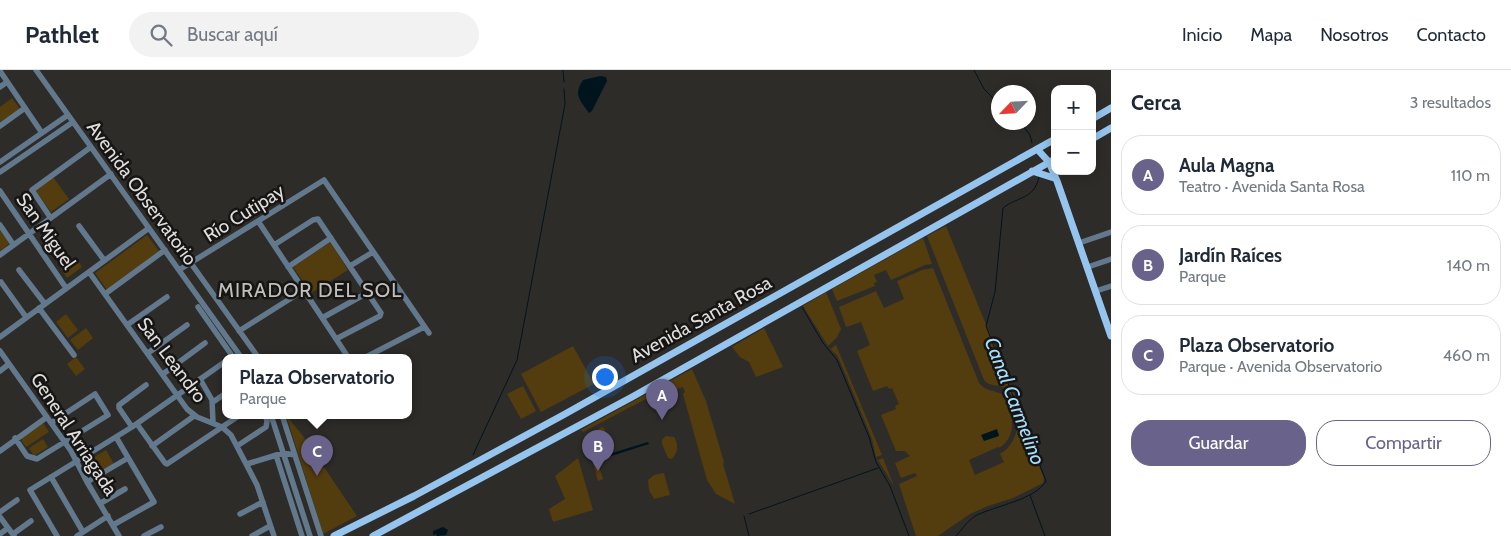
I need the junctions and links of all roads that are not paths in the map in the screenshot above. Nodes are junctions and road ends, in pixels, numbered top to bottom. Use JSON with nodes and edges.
{"nodes":[{"id":1,"x":36,"y":70,"type":"edge"},
{"id":2,"x":0,"y":72,"type":"edge"},
{"id":3,"x":7,"y":82,"type":"junction"},
{"id":4,"x":0,"y":87,"type":"edge"},
{"id":5,"x":25,"y":108,"type":"junction"},
{"id":6,"x":1111,"y":108,"type":"edge"},
{"id":7,"x":68,"y":115,"type":"junction"},
{"id":8,"x":1096,"y":117,"type":"edge"},
{"id":9,"x":73,"y":122,"type":"junction"},
{"id":10,"x":0,"y":126,"type":"edge"},
{"id":11,"x":1111,"y":128,"type":"edge"},
{"id":12,"x":42,"y":133,"type":"junction"},
{"id":13,"x":1096,"y":137,"type":"edge"},
{"id":14,"x":1051,"y":141,"type":"edge"},
{"id":15,"x":91,"y":147,"type":"junction"},
{"id":16,"x":1037,"y":149,"type":"junction"},
{"id":17,"x":1049,"y":161,"type":"edge"},
{"id":18,"x":0,"y":162,"type":"edge"},
{"id":19,"x":1032,"y":171,"type":"junction"},
{"id":20,"x":0,"y":172,"type":"edge"},
{"id":21,"x":111,"y":174,"type":"junction"},
{"id":22,"x":1055,"y":179,"type":"junction"},
{"id":23,"x":0,"y":192,"type":"edge"},
{"id":24,"x":50,"y":217,"type":"junction"},
{"id":25,"x":258,"y":221,"type":"junction"},
{"id":26,"x":0,"y":225,"type":"edge"},
{"id":27,"x":79,"y":226,"type":"dead end"},
{"id":28,"x":149,"y":228,"type":"junction"},
{"id":29,"x":1111,"y":232,"type":"edge"},
{"id":30,"x":28,"y":233,"type":"junction"},
{"id":31,"x":331,"y":238,"type":"junction"},
{"id":32,"x":1080,"y":243,"type":"junction"},
{"id":33,"x":14,"y":244,"type":"junction"},
{"id":34,"x":274,"y":245,"type":"junction"},
{"id":35,"x":165,"y":250,"type":"junction"},
{"id":36,"x":373,"y":252,"type":"junction"},
{"id":37,"x":0,"y":255,"type":"edge"},
{"id":38,"x":185,"y":255,"type":"dead end"},
{"id":39,"x":1111,"y":259,"type":"edge"},
{"id":40,"x":104,"y":260,"type":"junction"},
{"id":41,"x":191,"y":263,"type":"junction"},
{"id":42,"x":350,"y":266,"type":"junction"},
{"id":43,"x":288,"y":267,"type":"junction"},
{"id":44,"x":1088,"y":267,"type":"junction"},
{"id":45,"x":19,"y":270,"type":"dead end"},
{"id":46,"x":179,"y":270,"type":"junction"},
{"id":47,"x":89,"y":272,"type":"junction"},
{"id":48,"x":1,"y":282,"type":"edge"},
{"id":49,"x":1111,"y":286,"type":"edge"},
{"id":50,"x":66,"y":288,"type":"junction"},
{"id":51,"x":304,"y":290,"type":"junction"},
{"id":52,"x":1096,"y":291,"type":"junction"},
{"id":53,"x":368,"y":293,"type":"junction"},
{"id":54,"x":105,"y":294,"type":"junction"},
{"id":55,"x":166,"y":297,"type":"dead end"},
{"id":56,"x":42,"y":306,"type":"junction"},
{"id":57,"x":198,"y":307,"type":"dead end"},
{"id":58,"x":1107,"y":314,"type":"edge"},
{"id":59,"x":26,"y":317,"type":"junction"},
{"id":60,"x":322,"y":318,"type":"junction"},
{"id":61,"x":127,"y":325,"type":"junction"},
{"id":62,"x":187,"y":325,"type":"dead end"},
{"id":63,"x":424,"y":327,"type":"junction"},
{"id":64,"x":239,"y":331,"type":"junction"},
{"id":65,"x":429,"y":334,"type":"dead end"},
{"id":66,"x":0,"y":336,"type":"edge"},
{"id":67,"x":1111,"y":336,"type":"edge"},
{"id":68,"x":336,"y":339,"type":"junction"},
{"id":69,"x":205,"y":343,"type":"dead end"},
{"id":70,"x":0,"y":351,"type":"edge"},
{"id":71,"x":148,"y":353,"type":"junction"},
{"id":72,"x":233,"y":354,"type":"edge"},
{"id":73,"x":234,"y":354,"type":"edge"},
{"id":74,"x":256,"y":354,"type":"edge"},
{"id":75,"x":346,"y":354,"type":"edge"},
{"id":76,"x":372,"y":354,"type":"edge"},
{"id":77,"x":74,"y":355,"type":"dead end"},
{"id":78,"x":9,"y":364,"type":"junction"},
{"id":79,"x":222,"y":364,"type":"edge"},
{"id":80,"x":0,"y":371,"type":"edge"},
{"id":81,"x":163,"y":374,"type":"junction"},
{"id":82,"x":200,"y":379,"type":"junction"},
{"id":83,"x":146,"y":385,"type":"dead end"},
{"id":84,"x":178,"y":395,"type":"junction"},
{"id":85,"x":222,"y":396,"type":"edge"},
{"id":86,"x":213,"y":402,"type":"junction"},
{"id":87,"x":194,"y":416,"type":"junction"},
{"id":88,"x":47,"y":417,"type":"junction"},
{"id":89,"x":233,"y":419,"type":"edge"},
{"id":90,"x":266,"y":419,"type":"edge"},
{"id":91,"x":272,"y":419,"type":"edge"},
{"id":92,"x":283,"y":419,"type":"edge"},
{"id":93,"x":213,"y":422,"type":"junction"},
{"id":94,"x":51,"y":423,"type":"junction"},
{"id":95,"x":134,"y":426,"type":"junction"},
{"id":96,"x":222,"y":426,"type":"junction"},
{"id":97,"x":116,"y":437,"type":"junction"},
{"id":98,"x":15,"y":438,"type":"junction"},
{"id":99,"x":64,"y":441,"type":"junction"},
{"id":100,"x":152,"y":446,"type":"junction"},
{"id":101,"x":237,"y":446,"type":"junction"},
{"id":102,"x":0,"y":450,"type":"edge"},
{"id":103,"x":283,"y":453,"type":"junction"},
{"id":104,"x":276,"y":455,"type":"junction"},
{"id":105,"x":295,"y":455,"type":"junction"},
{"id":106,"x":128,"y":458,"type":"junction"},
{"id":107,"x":78,"y":462,"type":"junction"},
{"id":108,"x":247,"y":464,"type":"junction"},
{"id":109,"x":51,"y":477,"type":"junction"},
{"id":110,"x":87,"y":482,"type":"junction"},
{"id":111,"x":125,"y":489,"type":"dead end"},
{"id":112,"x":17,"y":500,"type":"dead end"},
{"id":113,"x":263,"y":502,"type":"junction"},
{"id":114,"x":101,"y":503,"type":"junction"},
{"id":115,"x":311,"y":506,"type":"junction"},
{"id":116,"x":301,"y":510,"type":"junction"},
{"id":117,"x":0,"y":512,"type":"edge"},
{"id":118,"x":240,"y":514,"type":"dead end"},
{"id":119,"x":108,"y":516,"type":"junction"},
{"id":120,"x":0,"y":517,"type":"edge"},
{"id":121,"x":31,"y":521,"type":"dead end"},
{"id":122,"x":113,"y":525,"type":"junction"},
{"id":123,"x":161,"y":526,"type":"dead end"},
{"id":124,"x":270,"y":526,"type":"junction"},
{"id":125,"x":8,"y":528,"type":"junction"},
{"id":126,"x":0,"y":534,"type":"edge"},
{"id":127,"x":80,"y":534,"type":"edge"},
{"id":128,"x":13,"y":535,"type":"edge"},
{"id":129,"x":57,"y":536,"type":"edge"},
{"id":130,"x":119,"y":536,"type":"edge"},
{"id":131,"x":144,"y":536,"type":"edge"},
{"id":132,"x":252,"y":536,"type":"edge"},
{"id":133,"x":274,"y":536,"type":"edge"},
{"id":134,"x":302,"y":536,"type":"edge"},
{"id":135,"x":310,"y":536,"type":"edge"},
{"id":136,"x":320,"y":536,"type":"edge"},
{"id":137,"x":334,"y":536,"type":"edge"},
{"id":138,"x":373,"y":536,"type":"edge"}],
"edges":[{"from":1,"to":7,"type":"street","name":"Avenida Observatorio"},
{"from":2,"to":3,"type":"street"},
{"from":3,"to":4,"type":"street"},
{"from":3,"to":5,"type":"street"},
{"from":5,"to":10,"type":"street"},
{"from":5,"to":12,"type":"street"},
{"from":6,"to":8,"type":"main road"},
{"from":7,"to":9,"type":"street","name":"Avenida Observatorio"},
{"from":7,"to":12,"type":"street"},
{"from":9,"to":15,"type":"street","name":"Avenida Observatorio"},
{"from":9,"to":20,"type":"street"},
{"from":11,"to":13,"type":"main road"},
{"from":12,"to":18,"type":"street"},
{"from":14,"to":16,"type":"main road","name":"Avenida Santa Rosa"},
{"from":15,"to":21,"type":"street","name":"Avenida Observatorio"},
{"from":15,"to":24,"type":"street"},
{"from":16,"to":17,"type":"main road"},
{"from":16,"to":137,"type":"main road","name":"Avenida Santa Rosa"},
{"from":17,"to":19,"type":"main road","name":"Avenida Santa Rosa"},
{"from":17,"to":22,"type":"main road"},
{"from":19,"to":22,"type":"main road"},
{"from":19,"to":138,"type":"main road","name":"Avenida Santa Rosa"},
{"from":21,"to":24,"type":"street"},
{"from":21,"to":28,"type":"street","name":"Avenida Observatorio"},
{"from":22,"to":32,"type":"main road"},
{"from":23,"to":30,"type":"street","name":"San Miguel"},
{"from":24,"to":30,"type":"street"},
{"from":25,"to":34,"type":"street"},
{"from":25,"to":36,"type":"street","name":"Río Cutipay"},
{"from":25,"to":41,"type":"street","name":"Río Cutipay"},
{"from":26,"to":33,"type":"street"},
{"from":27,"to":40,"type":"street"},
{"from":28,"to":35,"type":"street","name":"Avenida Observatorio"},
{"from":28,"to":40,"type":"street"},
{"from":29,"to":32,"type":"street"},
{"from":30,"to":33,"type":"street"},
{"from":30,"to":50,"type":"street","name":"San Miguel"},
{"from":31,"to":34,"type":"street"},
{"from":31,"to":42,"type":"street"},
{"from":31,"to":43,"type":"street"},
{"from":32,"to":44,"type":"main road"},
{"from":33,"to":37,"type":"street"},
{"from":34,"to":43,"type":"street"},
{"from":35,"to":46,"type":"street","name":"Avenida Observatorio"},
{"from":35,"to":54,"type":"street"},
{"from":36,"to":42,"type":"street"},
{"from":36,"to":63,"type":"street"},
{"from":38,"to":41,"type":"street","name":"Avenida Observatorio"},
{"from":39,"to":44,"type":"street"},
{"from":40,"to":47,"type":"street"},
{"from":41,"to":46,"type":"street","name":"Río Cutipay"},
{"from":41,"to":64,"type":"street","name":"Avenida Observatorio"},
{"from":42,"to":53,"type":"street"},
{"from":43,"to":51,"type":"street"},
{"from":44,"to":52,"type":"main road"},
{"from":45,"to":56,"type":"street"},
{"from":46,"to":73,"type":"street","name":"Avenida Observatorio"},
{"from":47,"to":50,"type":"street"},
{"from":47,"to":54,"type":"street","name":"San Leandro"},
{"from":48,"to":59,"type":"street"},
{"from":49,"to":52,"type":"street"},
{"from":50,"to":56,"type":"street"},
{"from":51,"to":60,"type":"street"},
{"from":51,"to":64,"type":"street"},
{"from":52,"to":58,"type":"main road"},
{"from":53,"to":60,"type":"street"},
{"from":53,"to":68,"type":"street"},
{"from":54,"to":61,"type":"street","name":"San Leandro"},
{"from":55,"to":61,"type":"street"},
{"from":56,"to":59,"type":"street"},
{"from":56,"to":77,"type":"street"},
{"from":57,"to":72,"type":"street"},
{"from":58,"to":67,"type":"main road"},
{"from":59,"to":66,"type":"street"},
{"from":60,"to":68,"type":"street"},
{"from":61,"to":71,"type":"street","name":"San Leandro"},
{"from":62,"to":71,"type":"street"},
{"from":63,"to":65,"type":"street"},
{"from":63,"to":76,"type":"street"},
{"from":64,"to":74,"type":"street","name":"Avenida Observatorio"},
{"from":68,"to":75,"type":"street"},
{"from":69,"to":81,"type":"street"},
{"from":70,"to":78,"type":"street","name":"General Arriagada"},
{"from":71,"to":81,"type":"street","name":"San Leandro"},
{"from":78,"to":80,"type":"street"},
{"from":78,"to":88,"type":"street","name":"General Arriagada"},
{"from":79,"to":82,"type":"street"},
{"from":81,"to":84,"type":"street","name":"San Leandro"},
{"from":82,"to":84,"type":"street"},
{"from":82,"to":86,"type":"street"},
{"from":83,"to":95,"type":"street"},
{"from":84,"to":87,"type":"street","name":"San Leandro"},
{"from":84,"to":95,"type":"street"},
{"from":85,"to":86,"type":"street"},
{"from":86,"to":93,"type":"street"},
{"from":87,"to":93,"type":"street","name":"San Leandro"},
{"from":87,"to":100,"type":"street"},
{"from":88,"to":94,"type":"street","name":"General Arriagada"},
{"from":88,"to":98,"type":"street"},
{"from":89,"to":96,"type":"street"},
{"from":90,"to":101,"type":"street"},
{"from":91,"to":103,"type":"street"},
{"from":92,"to":105,"type":"street"},
{"from":93,"to":96,"type":"street","name":"San Leandro"},
{"from":94,"to":99,"type":"street","name":"General Arriagada"},
{"from":94,"to":99,"type":"street"},
{"from":95,"to":97,"type":"street"},
{"from":95,"to":100,"type":"street"},
{"from":96,"to":100,"type":"street"},
{"from":96,"to":101,"type":"street","name":"San Leandro"},
{"from":97,"to":106,"type":"street"},
{"from":97,"to":107,"type":"street"},
{"from":98,"to":99,"type":"street"},
{"from":98,"to":102,"type":"street"},
{"from":99,"to":107,"type":"street","name":"General Arriagada"},
{"from":101,"to":108,"type":"street","name":"San Leandro"},
{"from":103,"to":104,"type":"street"},
{"from":103,"to":105,"type":"street"},
{"from":103,"to":116,"type":"street"},
{"from":104,"to":108,"type":"street"},
{"from":104,"to":134,"type":"street"},
{"from":105,"to":115,"type":"street"},
{"from":106,"to":110,"type":"street"},
{"from":106,"to":122,"type":"street"},
{"from":107,"to":109,"type":"street"},
{"from":107,"to":110,"type":"street","name":"General Arriagada"},
{"from":108,"to":113,"type":"street","name":"San Leandro"},
{"from":109,"to":127,"type":"street"},
{"from":109,"to":129,"type":"street"},
{"from":110,"to":114,"type":"street","name":"General Arriagada"},
{"from":111,"to":114,"type":"street"},
{"from":112,"to":117,"type":"street"},
{"from":113,"to":118,"type":"street"},
{"from":113,"to":124,"type":"street","name":"San Leandro"},
{"from":114,"to":119,"type":"street","name":"General Arriagada"},
{"from":115,"to":116,"type":"street"},
{"from":115,"to":136,"type":"street"},
{"from":116,"to":135,"type":"street"},
{"from":119,"to":122,"type":"street","name":"General Arriagada"},
{"from":119,"to":127,"type":"street"},
{"from":120,"to":125,"type":"street"},
{"from":121,"to":128,"type":"street"},
{"from":122,"to":130,"type":"street","name":"General Arriagada"},
{"from":123,"to":131,"type":"street"},
{"from":124,"to":132,"type":"street"},
{"from":124,"to":133,"type":"street","name":"San Leandro"},
{"from":125,"to":126,"type":"street"},
{"from":125,"to":128,"type":"street"}]}
